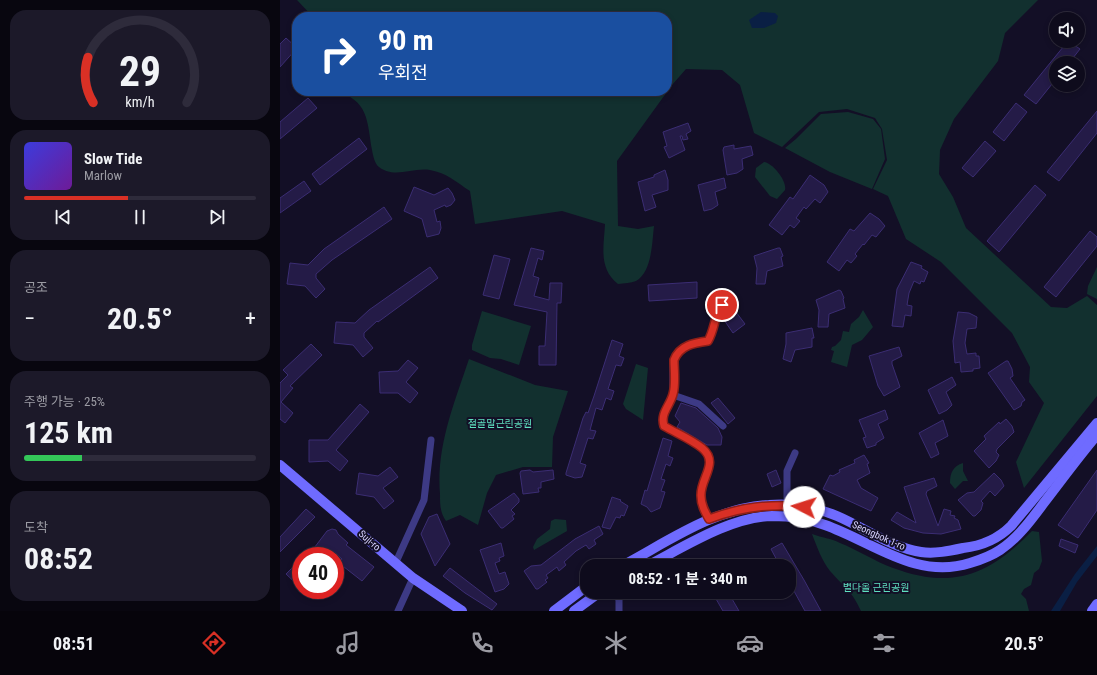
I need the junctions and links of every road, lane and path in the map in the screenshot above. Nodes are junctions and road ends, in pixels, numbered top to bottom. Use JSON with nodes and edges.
{"nodes":[{"id":1,"x":722,"y":305,"type":"dead end"},
{"id":2,"x":673,"y":395,"type":"junction"},
{"id":3,"x":1097,"y":423,"type":"edge"},
{"id":4,"x":723,"y":426,"type":"dead end"},
{"id":5,"x":1097,"y":435,"type":"edge"},
{"id":6,"x":431,"y":440,"type":"dead end"},
{"id":7,"x":795,"y":453,"type":"dead end"},
{"id":8,"x":280,"y":465,"type":"edge"},
{"id":9,"x":787,"y":505,"type":"junction"},
{"id":10,"x":709,"y":519,"type":"junction"},
{"id":11,"x":635,"y":559,"type":"edge"},
{"id":12,"x":661,"y":559,"type":"edge"},
{"id":13,"x":396,"y":562,"type":"junction"},
{"id":14,"x":414,"y":578,"type":"junction"},
{"id":15,"x":580,"y":591,"type":"edge"},
{"id":16,"x":590,"y":599,"type":"edge"},
{"id":17,"x":618,"y":599,"type":"edge"},
{"id":18,"x":1097,"y":604,"type":"edge"},
{"id":19,"x":555,"y":610,"type":"edge"},
{"id":20,"x":398,"y":611,"type":"edge"},
{"id":21,"x":462,"y":611,"type":"edge"},
{"id":22,"x":574,"y":611,"type":"edge"},
{"id":23,"x":619,"y":611,"type":"edge"},
{"id":24,"x":1092,"y":611,"type":"edge"}],
"edges":[{"from":1,"to":2,"type":"street"},
{"from":2,"to":4,"type":"street"},
{"from":2,"to":10,"type":"street"},
{"from":3,"to":9,"type":"street","name":"Seongbok 1-ro"},
{"from":5,"to":12,"type":"street","name":"Seongbok 1-ro"},
{"from":6,"to":13,"type":"street"},
{"from":7,"to":9,"type":"street"},
{"from":8,"to":13,"type":"street","name":"Suji-ro"},
{"from":9,"to":10,"type":"street","name":"Seongbok 1-ro"},
{"from":10,"to":11,"type":"street","name":"Seongbok 1-ro"},
{"from":13,"to":14,"type":"street","name":"Suji-ro"},
{"from":14,"to":20,"type":"street"},
{"from":14,"to":21,"type":"street","name":"Suji-ro"},
{"from":15,"to":19,"type":"street"},
{"from":16,"to":22,"type":"street"},
{"from":17,"to":23,"type":"street"},
{"from":18,"to":24,"type":"street"}]}
